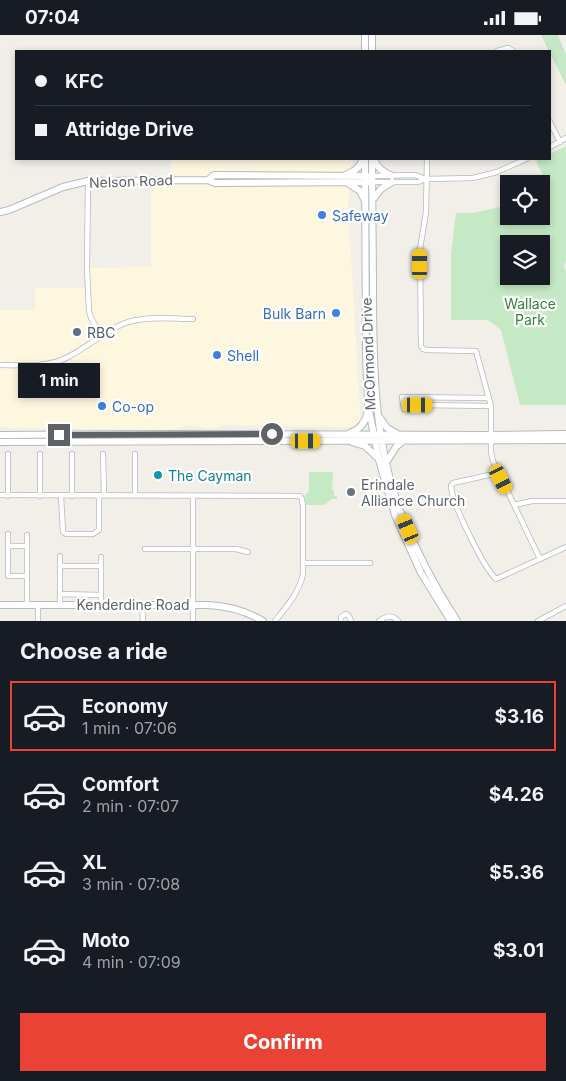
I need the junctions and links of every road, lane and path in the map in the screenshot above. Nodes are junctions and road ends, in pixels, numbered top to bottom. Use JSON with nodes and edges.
{"nodes":[{"id":1,"x":365,"y":35,"type":"edge"},
{"id":2,"x":372,"y":35,"type":"edge"},
{"id":3,"x":365,"y":50,"type":"edge"},
{"id":4,"x":372,"y":50,"type":"edge"},
{"id":5,"x":551,"y":124,"type":"edge"},
{"id":6,"x":566,"y":139,"type":"edge"},
{"id":7,"x":560,"y":142,"type":"junction"},
{"id":8,"x":551,"y":146,"type":"edge"},
{"id":9,"x":364,"y":160,"type":"edge"},
{"id":10,"x":364,"y":160,"type":"edge"},
{"id":11,"x":373,"y":160,"type":"edge"},
{"id":12,"x":374,"y":160,"type":"edge"},
{"id":13,"x":427,"y":160,"type":"edge"},
{"id":14,"x":524,"y":160,"type":"edge"},
{"id":15,"x":345,"y":179,"type":"junction"},
{"id":16,"x":369,"y":179,"type":"junction"},
{"id":17,"x":392,"y":179,"type":"junction"},
{"id":18,"x":426,"y":179,"type":"junction"},
{"id":19,"x":88,"y":181,"type":"junction"},
{"id":20,"x":369,"y":202,"type":"junction"},
{"id":21,"x":0,"y":212,"type":"edge"},
{"id":22,"x":366,"y":296,"type":"junction"},
{"id":23,"x":373,"y":307,"type":"junction"},
{"id":24,"x":193,"y":319,"type":"dead end"},
{"id":25,"x":102,"y":337,"type":"junction"},
{"id":26,"x":0,"y":365,"type":"edge"},
{"id":27,"x":489,"y":398,"type":"junction"},
{"id":28,"x":368,"y":405,"type":"junction"},
{"id":29,"x":491,"y":406,"type":"junction"},
{"id":30,"x":379,"y":416,"type":"junction"},
{"id":31,"x":566,"y":433,"type":"edge"},
{"id":32,"x":346,"y":434,"type":"junction"},
{"id":33,"x":1,"y":436,"type":"edge"},
{"id":34,"x":379,"y":437,"type":"junction"},
{"id":35,"x":403,"y":438,"type":"junction"},
{"id":36,"x":491,"y":438,"type":"junction"},
{"id":37,"x":566,"y":440,"type":"edge"},
{"id":38,"x":351,"y":441,"type":"junction"},
{"id":39,"x":8,"y":454,"type":"dead end"},
{"id":40,"x":40,"y":454,"type":"dead end"},
{"id":41,"x":72,"y":454,"type":"dead end"},
{"id":42,"x":104,"y":454,"type":"dead end"},
{"id":43,"x":135,"y":454,"type":"dead end"},
{"id":44,"x":383,"y":460,"type":"junction"},
{"id":45,"x":498,"y":473,"type":"junction"},
{"id":46,"x":0,"y":495,"type":"edge"},
{"id":47,"x":8,"y":495,"type":"junction"},
{"id":48,"x":61,"y":495,"type":"junction"},
{"id":49,"x":72,"y":495,"type":"junction"},
{"id":50,"x":101,"y":495,"type":"junction"},
{"id":51,"x":135,"y":495,"type":"junction"},
{"id":52,"x":193,"y":495,"type":"junction"},
{"id":53,"x":40,"y":496,"type":"junction"},
{"id":54,"x":566,"y":501,"type":"edge"},
{"id":55,"x":514,"y":505,"type":"junction"},
{"id":56,"x":8,"y":534,"type":"dead end"},
{"id":57,"x":27,"y":535,"type":"dead end"},
{"id":58,"x":8,"y":546,"type":"junction"},
{"id":59,"x":27,"y":546,"type":"junction"},
{"id":60,"x":566,"y":547,"type":"edge"},
{"id":61,"x":145,"y":549,"type":"dead end"},
{"id":62,"x":193,"y":549,"type":"junction"},
{"id":63,"x":248,"y":552,"type":"dead end"},
{"id":64,"x":60,"y":556,"type":"dead end"},
{"id":65,"x":101,"y":557,"type":"dead end"},
{"id":66,"x":540,"y":559,"type":"junction"},
{"id":67,"x":303,"y":563,"type":"junction"},
{"id":68,"x":370,"y":563,"type":"dead end"},
{"id":69,"x":60,"y":565,"type":"junction"},
{"id":70,"x":101,"y":565,"type":"junction"},
{"id":71,"x":27,"y":576,"type":"junction"},
{"id":72,"x":60,"y":594,"type":"junction"},
{"id":73,"x":101,"y":595,"type":"junction"},
{"id":74,"x":193,"y":604,"type":"junction"},
{"id":75,"x":0,"y":605,"type":"edge"},
{"id":76,"x":27,"y":605,"type":"junction"},
{"id":77,"x":38,"y":605,"type":"junction"},
{"id":78,"x":60,"y":605,"type":"junction"},
{"id":79,"x":101,"y":605,"type":"junction"},
{"id":80,"x":142,"y":605,"type":"junction"},
{"id":81,"x":566,"y":607,"type":"edge"},
{"id":82,"x":38,"y":621,"type":"edge"},
{"id":83,"x":142,"y":621,"type":"edge"},
{"id":84,"x":193,"y":621,"type":"edge"},
{"id":85,"x":263,"y":621,"type":"edge"},
{"id":86,"x":275,"y":621,"type":"edge"},
{"id":87,"x":341,"y":621,"type":"edge"},
{"id":88,"x":351,"y":621,"type":"edge"},
{"id":89,"x":379,"y":621,"type":"edge"},
{"id":90,"x":398,"y":621,"type":"edge"},
{"id":91,"x":451,"y":621,"type":"edge"},
{"id":92,"x":457,"y":621,"type":"edge"},
{"id":93,"x":538,"y":621,"type":"edge"}],
"edges":[{"from":1,"to":3,"type":"main road"},
{"from":2,"to":4,"type":"main road"},
{"from":5,"to":7,"type":"street"},
{"from":6,"to":7,"type":"street"},
{"from":7,"to":8,"type":"street"},
{"from":9,"to":15,"type":"main road"},
{"from":10,"to":16,"type":"main road","name":"McOrmond Drive"},
{"from":11,"to":16,"type":"main road","name":"McOrmond Drive"},
{"from":12,"to":17,"type":"main road"},
{"from":13,"to":18,"type":"street"},
{"from":14,"to":18,"type":"street"},
{"from":15,"to":16,"type":"main road","name":"Nelson Road"},
{"from":15,"to":19,"type":"main road","name":"Nelson Road"},
{"from":15,"to":20,"type":"main road"},
{"from":16,"to":17,"type":"street"},
{"from":16,"to":20,"type":"main road","name":"McOrmond Drive"},
{"from":17,"to":18,"type":"street"},
{"from":17,"to":20,"type":"main road"},
{"from":18,"to":27,"type":"street"},
{"from":19,"to":21,"type":"main road","name":"Nelson Road"},
{"from":19,"to":25,"type":"street"},
{"from":20,"to":22,"type":"main road","name":"McOrmond Drive"},
{"from":20,"to":23,"type":"main road","name":"McOrmond Drive"},
{"from":22,"to":23,"type":"main road"},
{"from":22,"to":28,"type":"main road","name":"McOrmond Drive"},
{"from":23,"to":30,"type":"main road","name":"McOrmond Drive"},
{"from":24,"to":25,"type":"street"},
{"from":25,"to":26,"type":"street"},
{"from":27,"to":29,"type":"street"},
{"from":27,"to":29,"type":"street"},
{"from":28,"to":32,"type":"main road"},
{"from":28,"to":34,"type":"main road","name":"McOrmond Drive"},
{"from":29,"to":36,"type":"street"},
{"from":30,"to":34,"type":"main road","name":"McOrmond Drive"},
{"from":30,"to":35,"type":"main road"},
{"from":31,"to":36,"type":"main road"},
{"from":32,"to":33,"type":"main road"},
{"from":32,"to":34,"type":"main road"},
{"from":33,"to":38,"type":"main road"},
{"from":34,"to":35,"type":"main road"},
{"from":34,"to":38,"type":"main road"},
{"from":34,"to":44,"type":"main road","name":"McOrmond Drive"},
{"from":35,"to":36,"type":"main road"},
{"from":35,"to":44,"type":"main road"},
{"from":36,"to":37,"type":"main road"},
{"from":36,"to":45,"type":"street"},
{"from":38,"to":44,"type":"main road"},
{"from":39,"to":47,"type":"street"},
{"from":40,"to":53,"type":"street"},
{"from":41,"to":49,"type":"street"},
{"from":42,"to":50,"type":"street"},
{"from":43,"to":51,"type":"street"},
{"from":44,"to":91,"type":"main road","name":"McOrmond Drive"},
{"from":44,"to":92,"type":"main road","name":"McOrmond Drive"},
{"from":45,"to":55,"type":"street"},
{"from":45,"to":66,"type":"street"},
{"from":46,"to":47,"type":"street"},
{"from":47,"to":53,"type":"street"},
{"from":48,"to":49,"type":"street"},
{"from":48,"to":50,"type":"street"},
{"from":48,"to":53,"type":"street"},
{"from":49,"to":50,"type":"street"},
{"from":50,"to":51,"type":"street"},
{"from":51,"to":52,"type":"street"},
{"from":52,"to":62,"type":"street"},
{"from":52,"to":67,"type":"street"},
{"from":54,"to":55,"type":"street"},
{"from":55,"to":66,"type":"street"},
{"from":56,"to":58,"type":"street"},
{"from":57,"to":59,"type":"street"},
{"from":58,"to":59,"type":"street"},
{"from":58,"to":71,"type":"street"},
{"from":59,"to":71,"type":"street"},
{"from":60,"to":66,"type":"street"},
{"from":61,"to":62,"type":"street"},
{"from":62,"to":63,"type":"street"},
{"from":62,"to":74,"type":"street"},
{"from":64,"to":69,"type":"street"},
{"from":65,"to":70,"type":"street"},
{"from":67,"to":68,"type":"street"},
{"from":67,"to":86,"type":"street"},
{"from":69,"to":70,"type":"street"},
{"from":69,"to":72,"type":"street"},
{"from":70,"to":73,"type":"street"},
{"from":71,"to":76,"type":"street"},
{"from":72,"to":73,"type":"street"},
{"from":72,"to":78,"type":"street"},
{"from":73,"to":79,"type":"street"},
{"from":74,"to":80,"type":"main road","name":"Kenderdine Road"},
{"from":74,"to":84,"type":"street"},
{"from":74,"to":85,"type":"main road","name":"Kenderdine Road"},
{"from":75,"to":76,"type":"main road","name":"Kenderdine Road"},
{"from":76,"to":77,"type":"main road","name":"Kenderdine Road"},
{"from":77,"to":78,"type":"main road","name":"Kenderdine Road"},
{"from":77,"to":82,"type":"street"},
{"from":78,"to":79,"type":"main road","name":"Kenderdine Road"},
{"from":79,"to":80,"type":"main road","name":"Kenderdine Road"},
{"from":80,"to":83,"type":"street"},
{"from":81,"to":93,"type":"street"},
{"from":87,"to":88,"type":"street"},
{"from":89,"to":90,"type":"street"}]}
